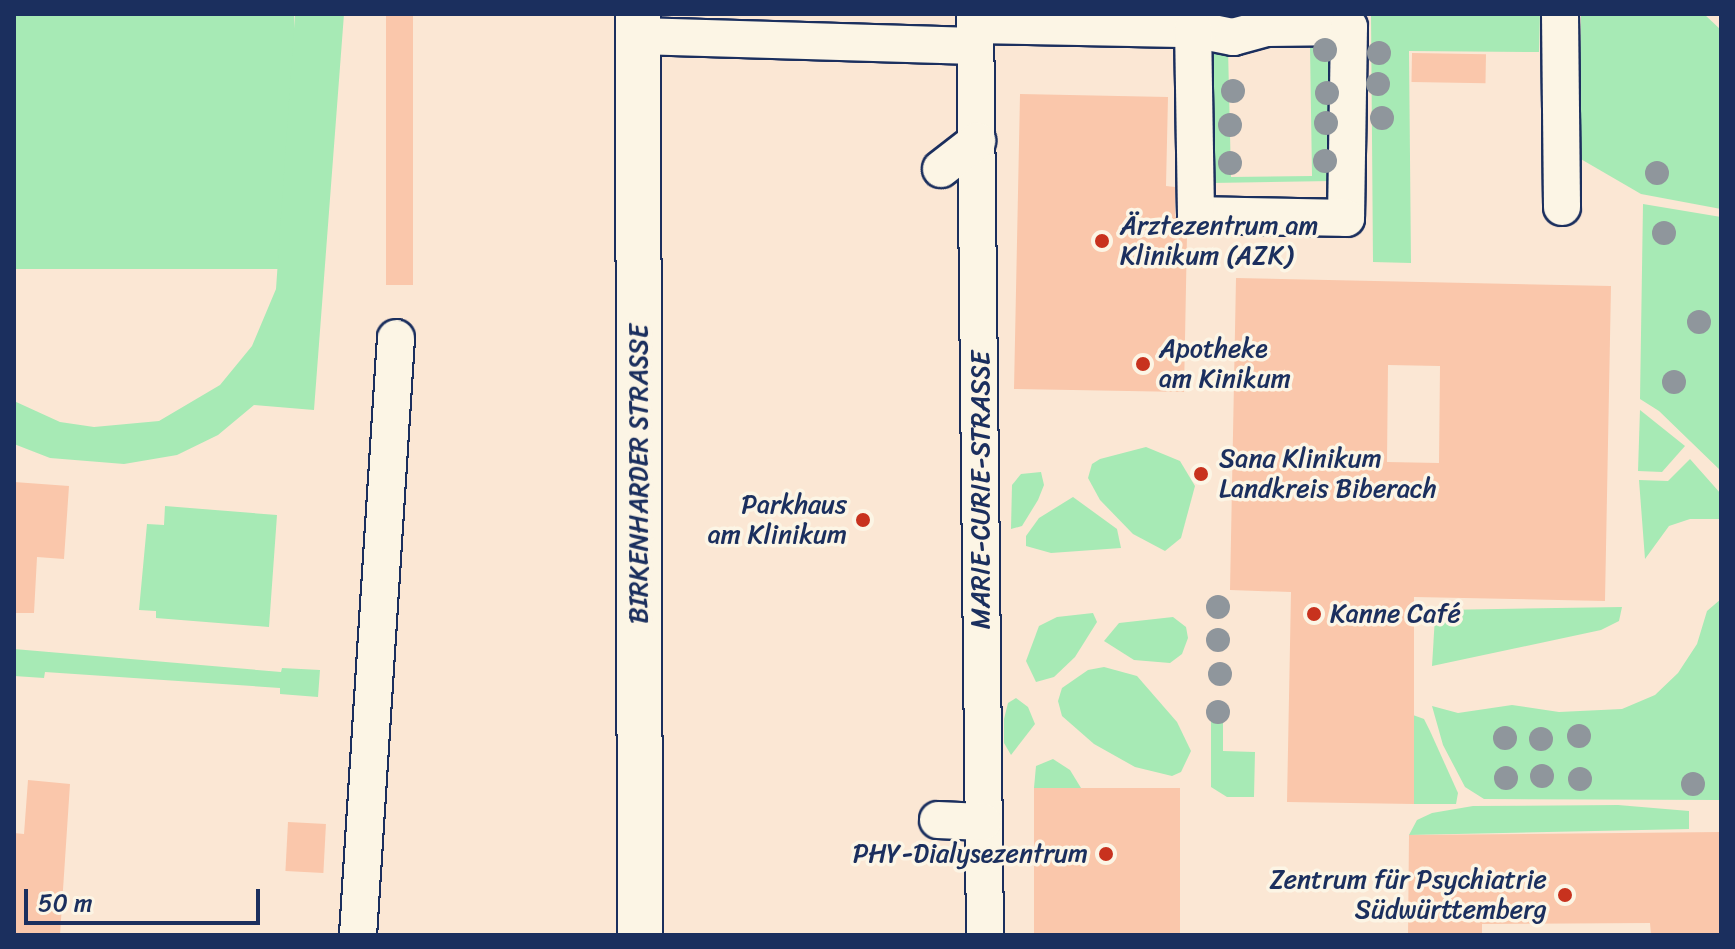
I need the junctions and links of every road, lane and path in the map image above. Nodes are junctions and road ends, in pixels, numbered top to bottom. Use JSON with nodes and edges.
{"nodes":[{"id":1,"x":1560,"y":14,"type":"edge"},
{"id":2,"x":638,"y":25,"type":"edge"},
{"id":3,"x":975,"y":28,"type":"edge"},
{"id":4,"x":1193,"y":29,"type":"junction"},
{"id":5,"x":977,"y":141,"type":"junction"},
{"id":6,"x":941,"y":169,"type":"dead end"},
{"id":7,"x":1562,"y":207,"type":"dead end"},
{"id":8,"x":396,"y":338,"type":"dead end"},
{"id":9,"x":938,"y":820,"type":"dead end"},
{"id":10,"x":983,"y":822,"type":"junction"},
{"id":11,"x":358,"y":935,"type":"edge"},
{"id":12,"x":640,"y":935,"type":"edge"},
{"id":13,"x":985,"y":935,"type":"edge"}],
"edges":[{"from":1,"to":7,"type":"street"},
{"from":2,"to":3,"type":"street"},
{"from":2,"to":12,"type":"main road","name":"BIRKENHARDER STRASSE"},
{"from":3,"to":4,"type":"street"},
{"from":3,"to":5,"type":"street","name":"MARIE-CURIE-STRASSE"},
{"from":4,"to":4,"type":"street"},
{"from":5,"to":6,"type":"street"},
{"from":5,"to":10,"type":"street","name":"MARIE-CURIE-STRASSE"},
{"from":8,"to":11,"type":"street"},
{"from":9,"to":10,"type":"street"},
{"from":10,"to":13,"type":"street","name":"MARIE-CURIE-STRASSE"}]}
